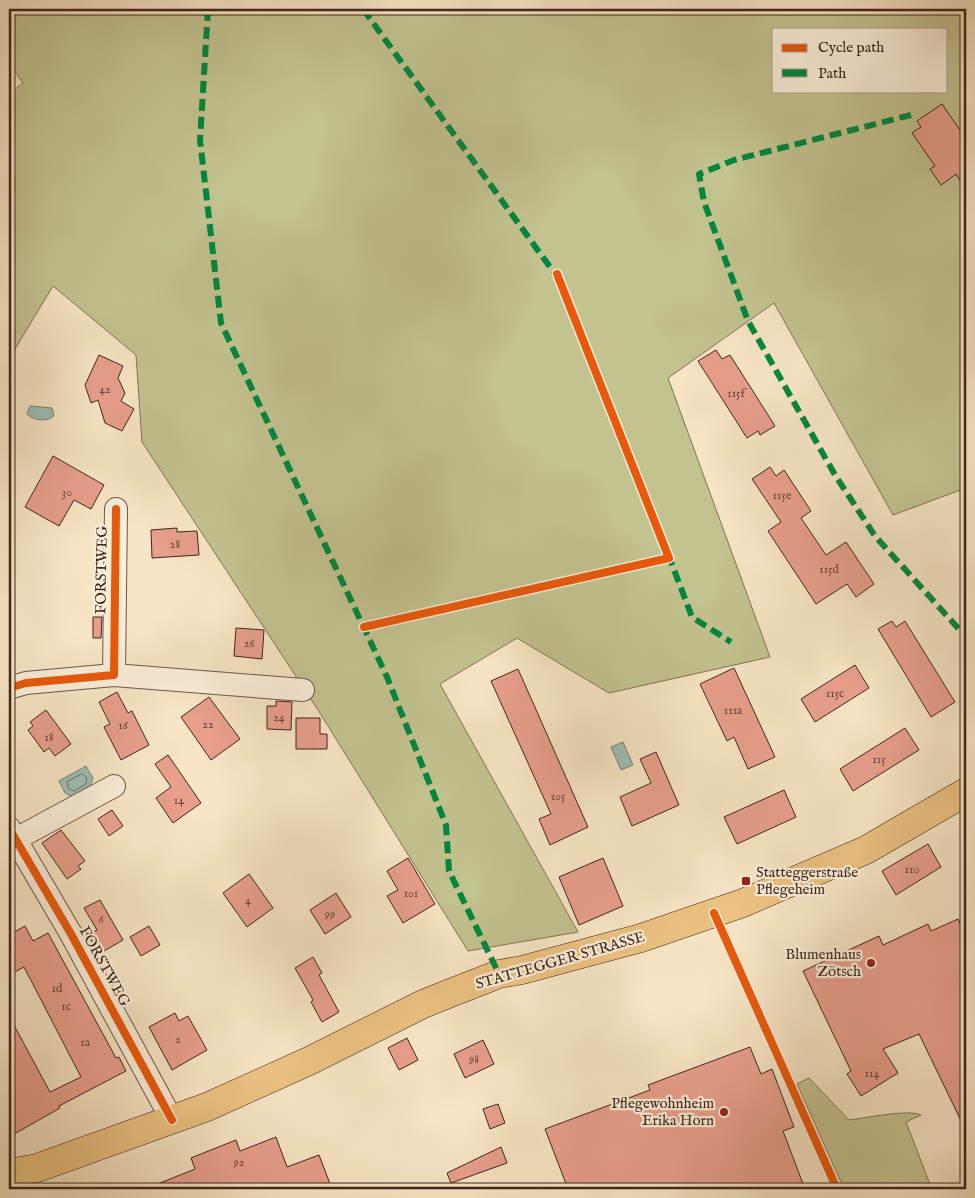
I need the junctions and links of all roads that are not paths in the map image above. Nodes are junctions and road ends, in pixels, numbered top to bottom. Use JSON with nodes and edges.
{"nodes":[{"id":1,"x":116,"y":509,"type":"dead end"},
{"id":2,"x":114,"y":675,"type":"junction"},
{"id":3,"x":9,"y":688,"type":"edge"},
{"id":4,"x":303,"y":690,"type":"dead end"},
{"id":5,"x":114,"y":786,"type":"dead end"},
{"id":6,"x":966,"y":792,"type":"edge"},
{"id":7,"x":12,"y":834,"type":"edge"},
{"id":8,"x":172,"y":1120,"type":"junction"},
{"id":9,"x":9,"y":1173,"type":"edge"}],
"edges":[{"from":1,"to":2,"type":"street","name":"FORSTWEG"},
{"from":2,"to":3,"type":"street"},
{"from":2,"to":4,"type":"street"},
{"from":5,"to":7,"type":"street","name":"FORSTWEG"},
{"from":6,"to":8,"type":"main road","name":"STATTEGGER STRASSE"},
{"from":7,"to":8,"type":"street","name":"FORSTWEG"},
{"from":8,"to":9,"type":"main road","name":"STATTEGGER STRASSE"}]}
